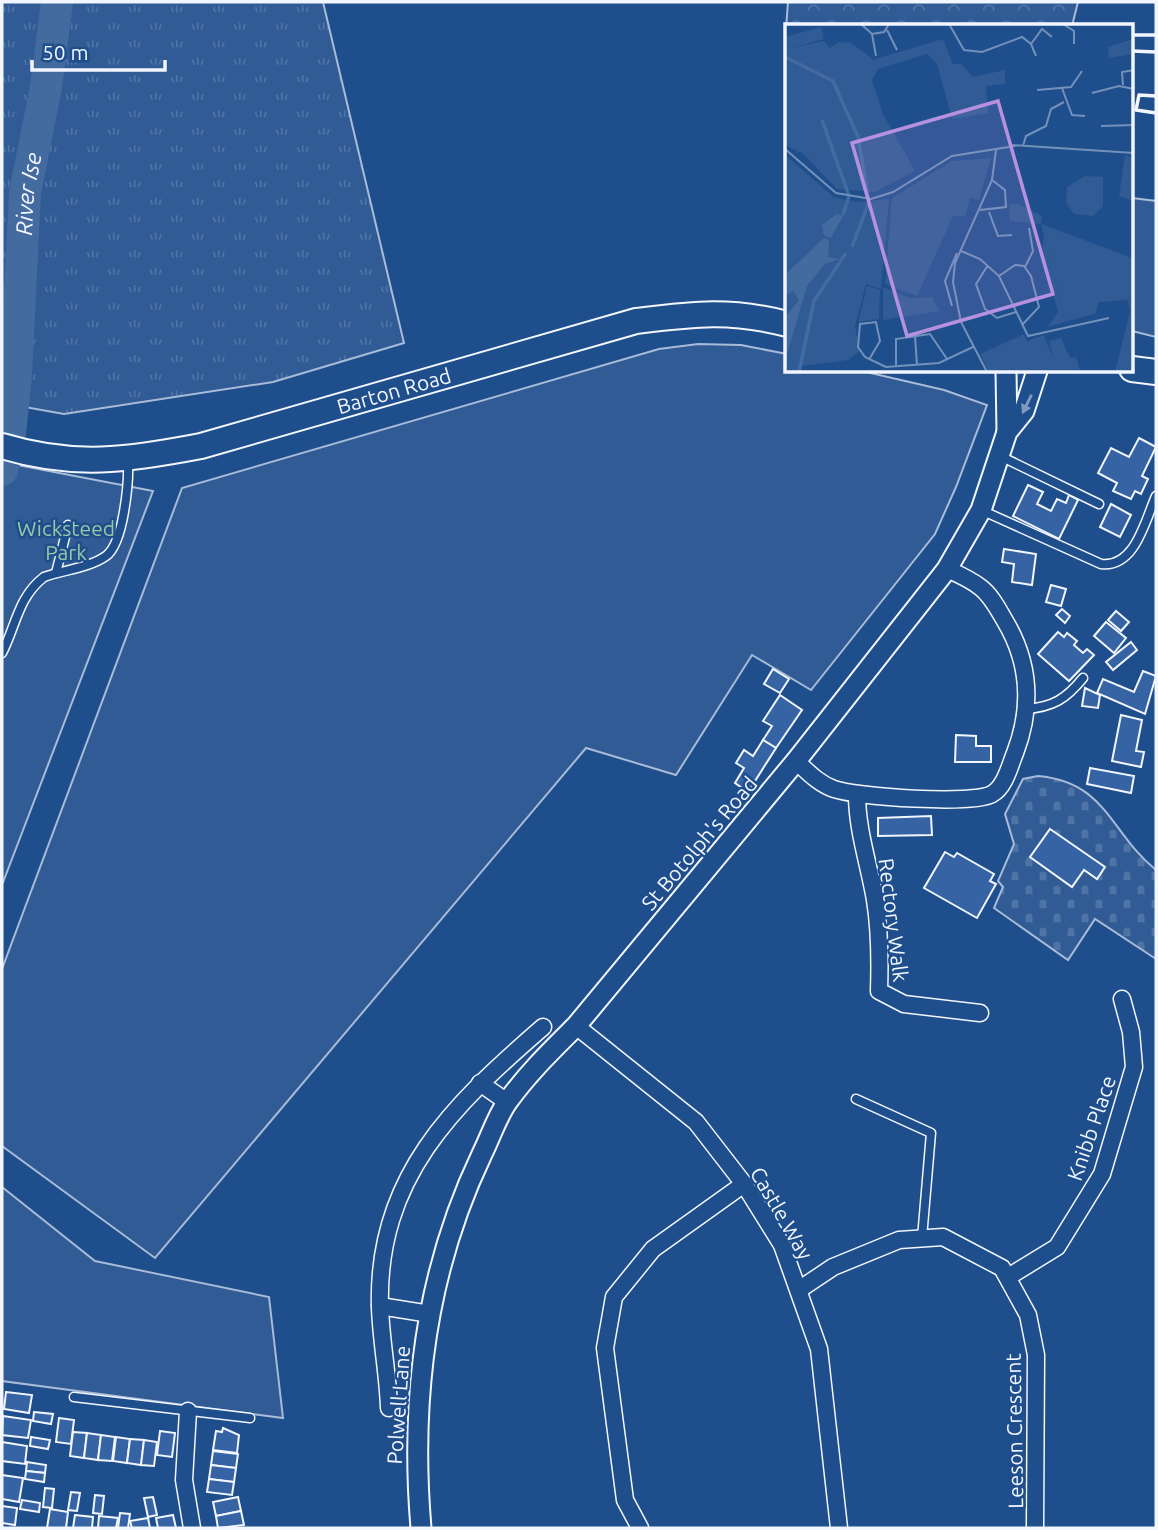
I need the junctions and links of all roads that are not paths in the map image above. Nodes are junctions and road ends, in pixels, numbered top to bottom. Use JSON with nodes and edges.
{"nodes":[{"id":1,"x":785,"y":323,"type":"edge"},
{"id":2,"x":1134,"y":353,"type":"edge"},
{"id":3,"x":1156,"y":356,"type":"edge"},
{"id":4,"x":1134,"y":369,"type":"edge"},
{"id":5,"x":1156,"y":372,"type":"edge"},
{"id":6,"x":1006,"y":373,"type":"edge"},
{"id":7,"x":1037,"y":373,"type":"edge"},
{"id":8,"x":1007,"y":432,"type":"junction"},
{"id":9,"x":2,"y":446,"type":"edge"},
{"id":10,"x":1000,"y":456,"type":"junction"},
{"id":11,"x":128,"y":460,"type":"junction"},
{"id":12,"x":1156,"y":496,"type":"edge"},
{"id":13,"x":1099,"y":504,"type":"dead end"},
{"id":14,"x":981,"y":510,"type":"junction"},
{"id":15,"x":68,"y":525,"type":"dead end"},
{"id":16,"x":947,"y":569,"type":"junction"},
{"id":17,"x":56,"y":573,"type":"junction"},
{"id":18,"x":2,"y":653,"type":"edge"},
{"id":19,"x":1083,"y":678,"type":"dead end"},
{"id":20,"x":1026,"y":709,"type":"junction"},
{"id":21,"x":796,"y":761,"type":"junction"},
{"id":22,"x":857,"y":794,"type":"junction"},
{"id":23,"x":1122,"y":999,"type":"dead end"},
{"id":24,"x":980,"y":1013,"type":"dead end"},
{"id":25,"x":576,"y":1026,"type":"junction"},
{"id":26,"x":543,"y":1027,"type":"dead end"},
{"id":27,"x":480,"y":1083,"type":"junction"},
{"id":28,"x":856,"y":1099,"type":"dead end"},
{"id":29,"x":507,"y":1102,"type":"junction"},
{"id":30,"x":744,"y":1184,"type":"junction"},
{"id":31,"x":922,"y":1238,"type":"junction"},
{"id":32,"x":1008,"y":1278,"type":"junction"},
{"id":33,"x":437,"y":1286,"type":"joint"},
{"id":34,"x":800,"y":1289,"type":"junction"},
{"id":35,"x":380,"y":1306,"type":"junction"},
{"id":36,"x":430,"y":1314,"type":"junction"},
{"id":37,"x":74,"y":1397,"type":"dead end"},
{"id":38,"x":389,"y":1408,"type":"dead end"},
{"id":39,"x":188,"y":1411,"type":"junction"},
{"id":40,"x":250,"y":1418,"type":"dead end"},
{"id":41,"x":191,"y":1528,"type":"edge"},
{"id":42,"x":421,"y":1528,"type":"edge"},
{"id":43,"x":640,"y":1528,"type":"edge"},
{"id":44,"x":839,"y":1528,"type":"edge"},
{"id":45,"x":1035,"y":1528,"type":"edge"}],
"edges":[{"from":1,"to":11,"type":"main road","name":"Barton Road"},
{"from":2,"to":3,"type":"main road"},
{"from":4,"to":5,"type":"main road"},
{"from":6,"to":8,"type":"street","name":"St Botolph's Road"},
{"from":7,"to":8,"type":"street","name":"St Botolph's Road","one_way":true},
{"from":8,"to":10,"type":"street","name":"St Botolph's Road"},
{"from":9,"to":11,"type":"main road","name":"Barton Road"},
{"from":10,"to":13,"type":"lane"},
{"from":10,"to":14,"type":"street","name":"St Botolph's Road"},
{"from":11,"to":17,"type":"lane"},
{"from":12,"to":14,"type":"lane"},
{"from":14,"to":16,"type":"street","name":"St Botolph's Road"},
{"from":15,"to":17,"type":"lane"},
{"from":16,"to":20,"type":"street"},
{"from":16,"to":21,"type":"street","name":"St Botolph's Road"},
{"from":17,"to":18,"type":"lane"},
{"from":19,"to":20,"type":"lane"},
{"from":20,"to":22,"type":"street"},
{"from":21,"to":22,"type":"street"},
{"from":21,"to":25,"type":"street","name":"St Botolph's Road"},
{"from":22,"to":24,"type":"street","name":"Rectory Walk"},
{"from":23,"to":32,"type":"street","name":"Knibb Place"},
{"from":25,"to":29,"type":"street","name":"St Botolph's Road"},
{"from":25,"to":30,"type":"street","name":"Castle Way"},
{"from":26,"to":27,"type":"street"},
{"from":27,"to":29,"type":"street"},
{"from":27,"to":35,"type":"street"},
{"from":28,"to":31,"type":"lane"},
{"from":29,"to":33,"type":"street","name":"St Botolph's Road"},
{"from":30,"to":34,"type":"street","name":"Castle Way"},
{"from":30,"to":43,"type":"street"},
{"from":31,"to":32,"type":"street","name":"Leeson Crescent"},
{"from":31,"to":34,"type":"street","name":"Leeson Crescent"},
{"from":32,"to":45,"type":"street","name":"Leeson Crescent"},
{"from":33,"to":36,"type":"street","name":"Polwell Lane"},
{"from":34,"to":44,"type":"street","name":"Castle Way"},
{"from":35,"to":36,"type":"street"},
{"from":35,"to":38,"type":"street"},
{"from":36,"to":42,"type":"street","name":"Polwell Lane"},
{"from":37,"to":39,"type":"lane"},
{"from":39,"to":40,"type":"lane"},
{"from":39,"to":41,"type":"street"}]}
